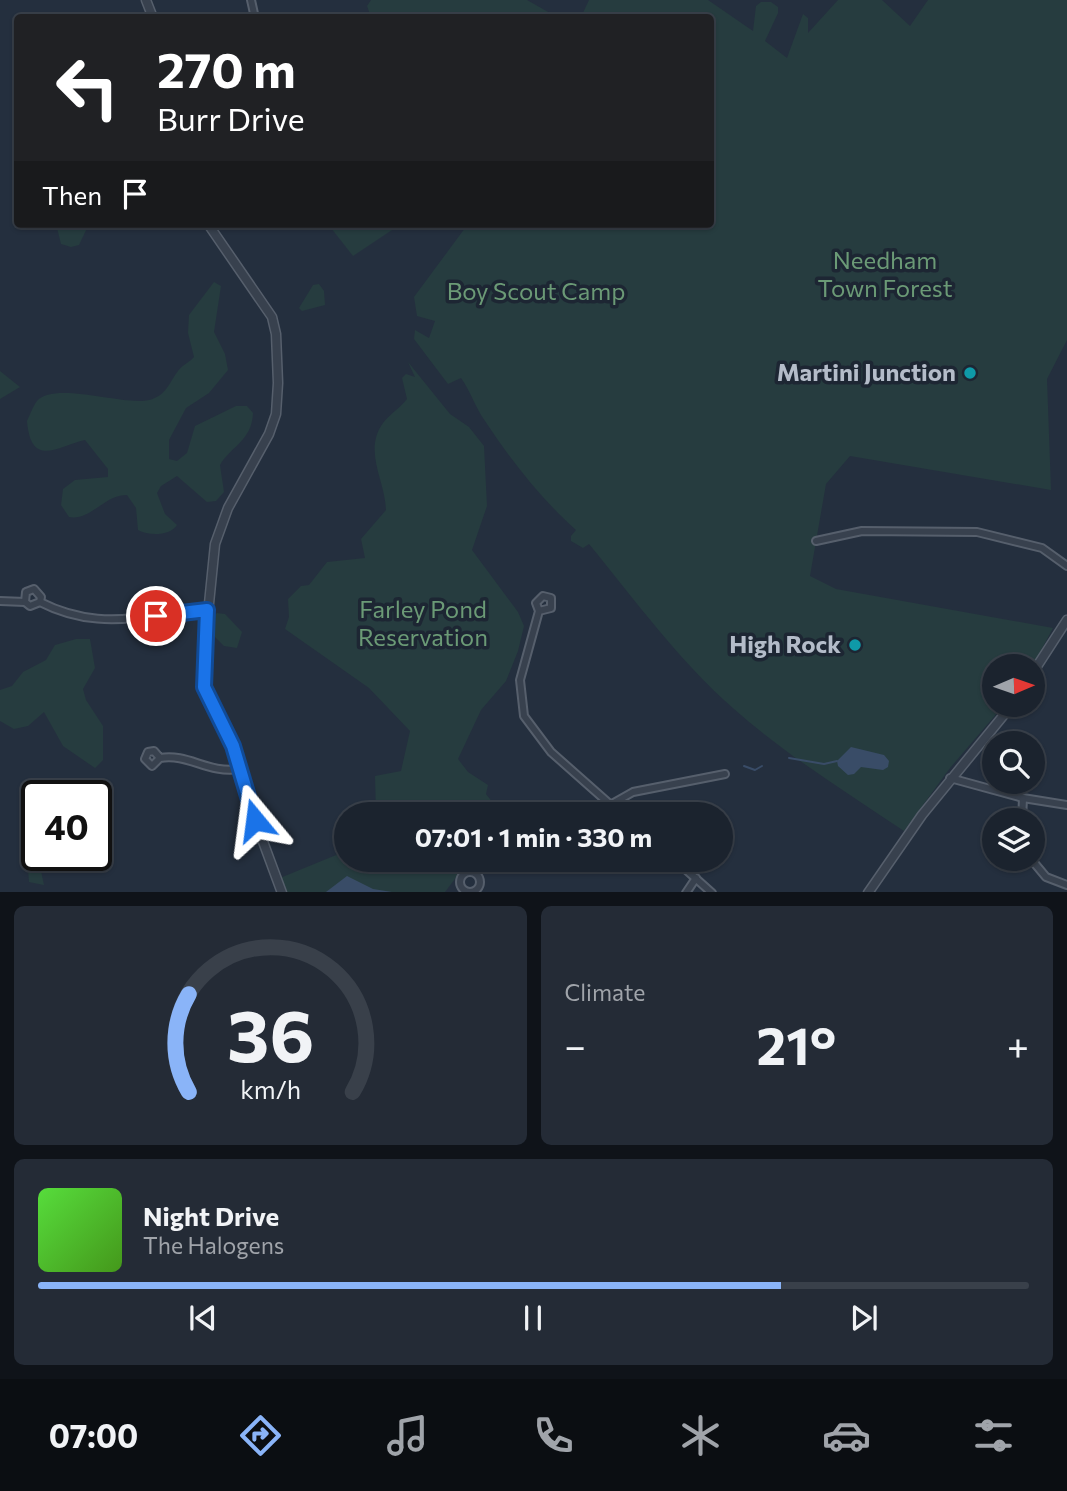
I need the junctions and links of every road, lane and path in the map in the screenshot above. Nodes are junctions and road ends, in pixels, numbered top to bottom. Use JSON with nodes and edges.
{"nodes":[{"id":1,"x":211,"y":228,"type":"edge"},
{"id":2,"x":816,"y":541,"type":"dead end"},
{"id":3,"x":1067,"y":566,"type":"edge"},
{"id":4,"x":0,"y":601,"type":"edge"},
{"id":5,"x":25,"y":602,"type":"junction"},
{"id":6,"x":40,"y":602,"type":"junction"},
{"id":7,"x":207,"y":610,"type":"junction"},
{"id":8,"x":538,"y":611,"type":"dead end"},
{"id":9,"x":1067,"y":620,"type":"edge"},
{"id":10,"x":1045,"y":654,"type":"edge"},
{"id":11,"x":1001,"y":718,"type":"edge"},
{"id":12,"x":160,"y":758,"type":"dead end"},
{"id":13,"x":240,"y":769,"type":"junction"},
{"id":14,"x":725,"y":774,"type":"dead end"},
{"id":15,"x":950,"y":778,"type":"junction"},
{"id":16,"x":1023,"y":798,"type":"junction"},
{"id":17,"x":607,"y":802,"type":"edge"},
{"id":18,"x":615,"y":802,"type":"edge"},
{"id":19,"x":1067,"y":805,"type":"edge"},
{"id":20,"x":1023,"y":808,"type":"edge"},
{"id":21,"x":1041,"y":871,"type":"edge"},
{"id":22,"x":689,"y":872,"type":"edge"},
{"id":23,"x":696,"y":878,"type":"junction"},
{"id":24,"x":1067,"y":885,"type":"edge"},
{"id":25,"x":282,"y":892,"type":"edge"},
{"id":26,"x":686,"y":892,"type":"edge"},
{"id":27,"x":712,"y":892,"type":"edge"},
{"id":28,"x":868,"y":892,"type":"edge"}],
"edges":[{"from":1,"to":7,"type":"street"},
{"from":2,"to":3,"type":"street"},
{"from":4,"to":5,"type":"street"},
{"from":5,"to":6,"type":"street"},
{"from":5,"to":6,"type":"street"},
{"from":6,"to":7,"type":"street"},
{"from":7,"to":13,"type":"street"},
{"from":8,"to":17,"type":"street"},
{"from":9,"to":10,"type":"street"},
{"from":11,"to":15,"type":"street"},
{"from":12,"to":13,"type":"street"},
{"from":13,"to":25,"type":"street"},
{"from":14,"to":18,"type":"street"},
{"from":15,"to":16,"type":"street"},
{"from":15,"to":28,"type":"street"},
{"from":16,"to":19,"type":"street"},
{"from":16,"to":20,"type":"street"},
{"from":21,"to":24,"type":"street"},
{"from":22,"to":23,"type":"street"},
{"from":23,"to":26,"type":"street"},
{"from":23,"to":27,"type":"street"}]}
